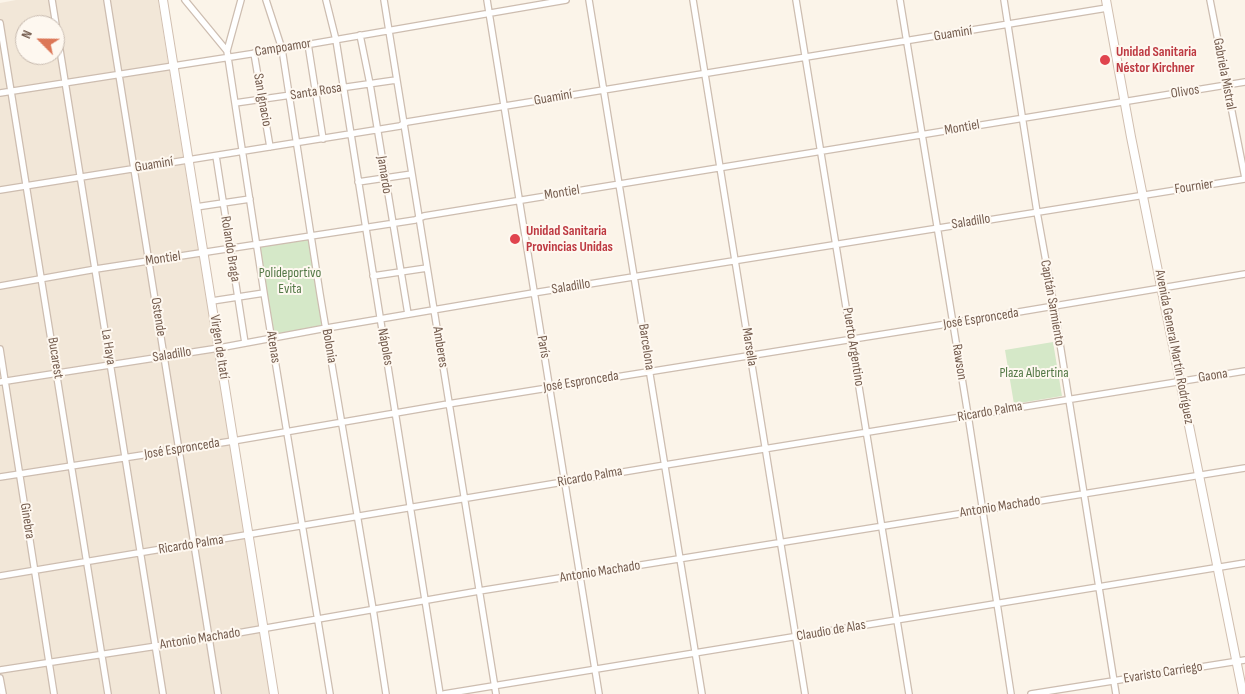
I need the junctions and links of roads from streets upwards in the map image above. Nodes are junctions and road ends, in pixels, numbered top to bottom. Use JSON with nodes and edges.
{"nodes":[{"id":1,"x":52,"y":0,"type":"edge"},
{"id":2,"x":107,"y":0,"type":"edge"},
{"id":3,"x":163,"y":0,"type":"edge"},
{"id":4,"x":185,"y":0,"type":"edge"},
{"id":5,"x":241,"y":0,"type":"edge"},
{"id":6,"x":266,"y":0,"type":"edge"},
{"id":7,"x":326,"y":0,"type":"edge"},
{"id":8,"x":384,"y":0,"type":"edge"},
{"id":9,"x":487,"y":0,"type":"edge"},
{"id":10,"x":566,"y":0,"type":"edge"},
{"id":11,"x":590,"y":0,"type":"edge"},
{"id":12,"x":693,"y":0,"type":"edge"},
{"id":13,"x":796,"y":0,"type":"edge"},
{"id":14,"x":900,"y":0,"type":"edge"},
{"id":15,"x":1004,"y":0,"type":"edge"},
{"id":16,"x":1210,"y":0,"type":"edge"},
{"id":17,"x":1106,"y":4,"type":"edge"},
{"id":18,"x":489,"y":12,"type":"junction"},
{"id":19,"x":0,"y":23,"type":"edge"},
{"id":20,"x":1008,"y":24,"type":"junction"},
{"id":21,"x":389,"y":30,"type":"junction"},
{"id":22,"x":360,"y":35,"type":"junction"},
{"id":23,"x":336,"y":40,"type":"junction"},
{"id":24,"x":907,"y":41,"type":"junction"},
{"id":25,"x":308,"y":44,"type":"junction"},
{"id":26,"x":282,"y":49,"type":"junction"},
{"id":27,"x":254,"y":53,"type":"junction"},
{"id":28,"x":228,"y":54,"type":"junction"},
{"id":29,"x":806,"y":57,"type":"junction"},
{"id":30,"x":174,"y":66,"type":"junction"},
{"id":31,"x":705,"y":73,"type":"junction"},
{"id":32,"x":119,"y":75,"type":"junction"},
{"id":33,"x":396,"y":80,"type":"junction"},
{"id":34,"x":66,"y":82,"type":"junction"},
{"id":35,"x":1245,"y":82,"type":"edge"},
{"id":36,"x":370,"y":84,"type":"junction"},
{"id":37,"x":1226,"y":85,"type":"junction"},
{"id":38,"x":344,"y":88,"type":"junction"},
{"id":39,"x":604,"y":89,"type":"junction"},
{"id":40,"x":12,"y":91,"type":"junction"},
{"id":41,"x":316,"y":92,"type":"junction"},
{"id":42,"x":0,"y":93,"type":"edge"},
{"id":43,"x":289,"y":96,"type":"junction"},
{"id":44,"x":262,"y":100,"type":"junction"},
{"id":45,"x":1125,"y":101,"type":"junction"},
{"id":46,"x":235,"y":103,"type":"junction"},
{"id":47,"x":504,"y":106,"type":"junction"},
{"id":48,"x":1023,"y":117,"type":"junction"},
{"id":49,"x":403,"y":124,"type":"junction"},
{"id":50,"x":377,"y":130,"type":"junction"},
{"id":51,"x":351,"y":134,"type":"junction"},
{"id":52,"x":922,"y":135,"type":"junction"},
{"id":53,"x":323,"y":139,"type":"junction"},
{"id":54,"x":296,"y":143,"type":"junction"},
{"id":55,"x":270,"y":147,"type":"junction"},
{"id":56,"x":242,"y":151,"type":"junction"},
{"id":57,"x":821,"y":152,"type":"junction"},
{"id":58,"x":216,"y":156,"type":"junction"},
{"id":59,"x":189,"y":160,"type":"junction"},
{"id":60,"x":134,"y":168,"type":"junction"},
{"id":61,"x":720,"y":168,"type":"junction"},
{"id":62,"x":412,"y":174,"type":"junction"},
{"id":63,"x":81,"y":177,"type":"junction"},
{"id":64,"x":385,"y":178,"type":"junction"},
{"id":65,"x":1245,"y":179,"type":"edge"},
{"id":66,"x":358,"y":182,"type":"junction"},
{"id":67,"x":619,"y":184,"type":"junction"},
{"id":68,"x":27,"y":186,"type":"junction"},
{"id":69,"x":0,"y":190,"type":"edge"},
{"id":70,"x":1143,"y":194,"type":"junction"},
{"id":71,"x":250,"y":199,"type":"junction"},
{"id":72,"x":520,"y":200,"type":"junction"},
{"id":73,"x":223,"y":203,"type":"junction"},
{"id":74,"x":196,"y":207,"type":"junction"},
{"id":75,"x":1037,"y":212,"type":"junction"},
{"id":76,"x":419,"y":218,"type":"junction"},
{"id":77,"x":392,"y":224,"type":"junction"},
{"id":78,"x":365,"y":228,"type":"junction"},
{"id":79,"x":937,"y":228,"type":"junction"},
{"id":80,"x":311,"y":236,"type":"junction"},
{"id":81,"x":257,"y":245,"type":"junction"},
{"id":82,"x":836,"y":245,"type":"junction"},
{"id":83,"x":230,"y":249,"type":"junction"},
{"id":84,"x":204,"y":253,"type":"junction"},
{"id":85,"x":149,"y":261,"type":"junction"},
{"id":86,"x":736,"y":262,"type":"junction"},
{"id":87,"x":427,"y":268,"type":"junction"},
{"id":88,"x":96,"y":269,"type":"junction"},
{"id":89,"x":400,"y":272,"type":"junction"},
{"id":90,"x":1245,"y":274,"type":"edge"},
{"id":91,"x":373,"y":276,"type":"junction"},
{"id":92,"x":635,"y":278,"type":"junction"},
{"id":93,"x":42,"y":279,"type":"junction"},
{"id":94,"x":0,"y":286,"type":"edge"},
{"id":95,"x":1162,"y":288,"type":"junction"},
{"id":96,"x":264,"y":293,"type":"junction"},
{"id":97,"x":534,"y":293,"type":"junction"},
{"id":98,"x":238,"y":297,"type":"junction"},
{"id":99,"x":212,"y":301,"type":"junction"},
{"id":100,"x":1054,"y":306,"type":"junction"},
{"id":101,"x":434,"y":310,"type":"junction"},
{"id":102,"x":408,"y":314,"type":"junction"},
{"id":103,"x":380,"y":318,"type":"junction"},
{"id":104,"x":953,"y":323,"type":"junction"},
{"id":105,"x":326,"y":328,"type":"junction"},
{"id":106,"x":272,"y":338,"type":"junction"},
{"id":107,"x":851,"y":340,"type":"junction"},
{"id":108,"x":245,"y":343,"type":"junction"},
{"id":109,"x":0,"y":348,"type":"edge"},
{"id":110,"x":218,"y":348,"type":"junction"},
{"id":111,"x":164,"y":356,"type":"junction"},
{"id":112,"x":750,"y":356,"type":"junction"},
{"id":113,"x":111,"y":365,"type":"junction"},
{"id":114,"x":1245,"y":371,"type":"edge"},
{"id":115,"x":57,"y":372,"type":"junction"},
{"id":116,"x":650,"y":372,"type":"junction"},
{"id":117,"x":3,"y":381,"type":"edge"},
{"id":118,"x":1181,"y":382,"type":"junction"},
{"id":119,"x":550,"y":387,"type":"junction"},
{"id":120,"x":1068,"y":399,"type":"junction"},
{"id":121,"x":448,"y":404,"type":"junction"},
{"id":122,"x":396,"y":412,"type":"junction"},
{"id":123,"x":968,"y":416,"type":"junction"},
{"id":124,"x":343,"y":422,"type":"junction"},
{"id":125,"x":287,"y":432,"type":"junction"},
{"id":126,"x":866,"y":433,"type":"junction"},
{"id":127,"x":233,"y":441,"type":"junction"},
{"id":128,"x":179,"y":449,"type":"junction"},
{"id":129,"x":766,"y":449,"type":"junction"},
{"id":130,"x":126,"y":457,"type":"junction"},
{"id":131,"x":665,"y":465,"type":"junction"},
{"id":132,"x":72,"y":466,"type":"junction"},
{"id":133,"x":1245,"y":468,"type":"edge"},
{"id":134,"x":19,"y":474,"type":"junction"},
{"id":135,"x":1200,"y":475,"type":"junction"},
{"id":136,"x":0,"y":477,"type":"edge"},
{"id":137,"x":565,"y":482,"type":"junction"},
{"id":138,"x":1083,"y":493,"type":"junction"},
{"id":139,"x":464,"y":498,"type":"junction"},
{"id":140,"x":411,"y":507,"type":"junction"},
{"id":141,"x":983,"y":510,"type":"junction"},
{"id":142,"x":357,"y":516,"type":"junction"},
{"id":143,"x":303,"y":526,"type":"junction"},
{"id":144,"x":882,"y":526,"type":"junction"},
{"id":145,"x":248,"y":535,"type":"junction"},
{"id":146,"x":780,"y":542,"type":"junction"},
{"id":147,"x":195,"y":544,"type":"junction"},
{"id":148,"x":141,"y":553,"type":"junction"},
{"id":149,"x":679,"y":558,"type":"junction"},
{"id":150,"x":88,"y":561,"type":"junction"},
{"id":151,"x":1245,"y":563,"type":"edge"},
{"id":152,"x":1218,"y":568,"type":"junction"},
{"id":153,"x":34,"y":569,"type":"junction"},
{"id":154,"x":0,"y":576,"type":"edge"},
{"id":155,"x":580,"y":576,"type":"junction"},
{"id":156,"x":1098,"y":587,"type":"junction"},
{"id":157,"x":479,"y":591,"type":"junction"},
{"id":158,"x":426,"y":600,"type":"junction"},
{"id":159,"x":998,"y":603,"type":"junction"},
{"id":160,"x":373,"y":609,"type":"junction"},
{"id":161,"x":317,"y":619,"type":"junction"},
{"id":162,"x":898,"y":619,"type":"junction"},
{"id":163,"x":263,"y":628,"type":"junction"},
{"id":164,"x":796,"y":637,"type":"junction"},
{"id":165,"x":209,"y":638,"type":"junction"},
{"id":166,"x":156,"y":646,"type":"junction"},
{"id":167,"x":696,"y":652,"type":"junction"},
{"id":168,"x":102,"y":654,"type":"junction"},
{"id":169,"x":1245,"y":660,"type":"edge"},
{"id":170,"x":1236,"y":661,"type":"junction"},
{"id":171,"x":49,"y":663,"type":"junction"},
{"id":172,"x":595,"y":669,"type":"junction"},
{"id":173,"x":0,"y":670,"type":"edge"},
{"id":174,"x":0,"y":678,"type":"edge"},
{"id":175,"x":1114,"y":680,"type":"junction"},
{"id":176,"x":495,"y":686,"type":"junction"},
{"id":177,"x":3,"y":694,"type":"edge"},
{"id":178,"x":54,"y":694,"type":"edge"},
{"id":179,"x":108,"y":694,"type":"edge"},
{"id":180,"x":163,"y":694,"type":"edge"},
{"id":181,"x":218,"y":694,"type":"edge"},
{"id":182,"x":274,"y":694,"type":"edge"},
{"id":183,"x":330,"y":694,"type":"edge"},
{"id":184,"x":386,"y":694,"type":"edge"},
{"id":185,"x":440,"y":694,"type":"edge"},
{"id":186,"x":444,"y":694,"type":"edge"},
{"id":187,"x":496,"y":694,"type":"edge"},
{"id":188,"x":599,"y":694,"type":"edge"},
{"id":189,"x":702,"y":694,"type":"edge"},
{"id":190,"x":805,"y":694,"type":"edge"},
{"id":191,"x":909,"y":694,"type":"edge"},
{"id":192,"x":1011,"y":694,"type":"edge"},
{"id":193,"x":1031,"y":694,"type":"edge"},
{"id":194,"x":1116,"y":694,"type":"edge"},
{"id":195,"x":1243,"y":694,"type":"edge"}],
"edges":[{"from":1,"to":34,"type":"street","name":"La Haya"},
{"from":2,"to":32,"type":"street","name":"Ostende"},
{"from":3,"to":30,"type":"street","name":"Virgen de Itatí"},
{"from":4,"to":28,"type":"street"},
{"from":5,"to":28,"type":"street","name":"Atenas"},
{"from":6,"to":26,"type":"street","name":"Bolonia"},
{"from":7,"to":23,"type":"street","name":"Nápoles"},
{"from":8,"to":21,"type":"street","name":"Amberes"},
{"from":9,"to":18,"type":"street","name":"París"},
{"from":10,"to":18,"type":"street","name":"Campoamor"},
{"from":11,"to":39,"type":"street","name":"Barcelona"},
{"from":12,"to":31,"type":"street","name":"Marsella"},
{"from":13,"to":29,"type":"street","name":"Puerto Argentino"},
{"from":14,"to":24,"type":"street","name":"Rawson"},
{"from":15,"to":20,"type":"street","name":"Capitán Sarmiento"},
{"from":16,"to":37,"type":"street","name":"Gabriela Mistral"},
{"from":17,"to":20,"type":"street","name":"Guaminí"},
{"from":17,"to":45,"type":"street","name":"Avenida General Martín Rodríguez"},
{"from":18,"to":21,"type":"street","name":"Campoamor"},
{"from":18,"to":47,"type":"street","name":"París"},
{"from":19,"to":40,"type":"street","name":"Bucarest"},
{"from":20,"to":24,"type":"street","name":"Guaminí"},
{"from":20,"to":48,"type":"street","name":"Capitán Sarmiento"},
{"from":21,"to":22,"type":"street","name":"Campoamor"},
{"from":21,"to":33,"type":"street","name":"Amberes"},
{"from":22,"to":23,"type":"street","name":"Campoamor"},
{"from":22,"to":36,"type":"street","name":"Jamardo"},
{"from":23,"to":25,"type":"street","name":"Campoamor"},
{"from":23,"to":38,"type":"street","name":"Nápoles"},
{"from":24,"to":29,"type":"street","name":"Guaminí"},
{"from":24,"to":52,"type":"street","name":"Rawson"},
{"from":25,"to":26,"type":"street","name":"Campoamor"},
{"from":25,"to":41,"type":"street"},
{"from":26,"to":27,"type":"street","name":"Campoamor"},
{"from":26,"to":43,"type":"street","name":"Bolonia"},
{"from":27,"to":28,"type":"street","name":"Campoamor"},
{"from":27,"to":44,"type":"street","name":"San Ignacio"},
{"from":28,"to":30,"type":"street","name":"Campoamor"},
{"from":28,"to":46,"type":"street","name":"Atenas"},
{"from":29,"to":31,"type":"street","name":"Guaminí"},
{"from":29,"to":57,"type":"street","name":"Puerto Argentino"},
{"from":30,"to":32,"type":"street","name":"Campoamor"},
{"from":30,"to":59,"type":"street","name":"Virgen de Itatí"},
{"from":31,"to":39,"type":"street","name":"Guaminí"},
{"from":31,"to":61,"type":"street","name":"Marsella"},
{"from":32,"to":34,"type":"street","name":"Campoamor"},
{"from":32,"to":60,"type":"street","name":"Ostende"},
{"from":33,"to":36,"type":"street","name":"Santa Rosa"},
{"from":33,"to":49,"type":"street","name":"Amberes"},
{"from":34,"to":40,"type":"street","name":"Campoamor"},
{"from":34,"to":63,"type":"street","name":"La Haya"},
{"from":35,"to":37,"type":"street","name":"Olivos"},
{"from":36,"to":38,"type":"street","name":"Santa Rosa"},
{"from":36,"to":50,"type":"street","name":"Jamardo"},
{"from":37,"to":45,"type":"street","name":"Olivos"},
{"from":37,"to":65,"type":"street","name":"Gabriela Mistral"},
{"from":38,"to":41,"type":"street","name":"Santa Rosa"},
{"from":38,"to":51,"type":"street","name":"Nápoles"},
{"from":39,"to":47,"type":"street","name":"Guaminí"},
{"from":39,"to":67,"type":"street","name":"Barcelona"},
{"from":40,"to":42,"type":"street","name":"Campoamor"},
{"from":40,"to":68,"type":"street","name":"Bucarest"},
{"from":41,"to":43,"type":"street","name":"Santa Rosa"},
{"from":41,"to":53,"type":"street"},
{"from":43,"to":44,"type":"street","name":"Santa Rosa"},
{"from":43,"to":54,"type":"street","name":"Bolonia"},
{"from":44,"to":46,"type":"street","name":"Santa Rosa"},
{"from":44,"to":55,"type":"street","name":"San Ignacio"},
{"from":45,"to":48,"type":"street","name":"Montiel"},
{"from":45,"to":70,"type":"street","name":"Avenida General Martín Rodríguez"},
{"from":46,"to":56,"type":"street","name":"Atenas"},
{"from":47,"to":49,"type":"street","name":"Guaminí"},
{"from":47,"to":72,"type":"street","name":"París"},
{"from":48,"to":52,"type":"street","name":"Montiel"},
{"from":48,"to":75,"type":"street","name":"Capitán Sarmiento"},
{"from":49,"to":50,"type":"street","name":"Guaminí"},
{"from":49,"to":62,"type":"street","name":"Amberes"},
{"from":50,"to":51,"type":"street","name":"Guaminí"},
{"from":50,"to":64,"type":"street","name":"Jamardo"},
{"from":51,"to":53,"type":"street","name":"Guaminí"},
{"from":51,"to":66,"type":"street","name":"Nápoles"},
{"from":52,"to":57,"type":"street","name":"Montiel"},
{"from":52,"to":79,"type":"street","name":"Rawson"},
{"from":53,"to":54,"type":"street","name":"Guaminí"},
{"from":54,"to":55,"type":"street","name":"Guaminí"},
{"from":54,"to":80,"type":"street","name":"Bolonia"},
{"from":55,"to":56,"type":"street","name":"Guaminí"},
{"from":56,"to":58,"type":"street","name":"Guaminí"},
{"from":56,"to":71,"type":"street","name":"Atenas"},
{"from":57,"to":61,"type":"street","name":"Montiel"},
{"from":57,"to":82,"type":"street","name":"Puerto Argentino"},
{"from":58,"to":59,"type":"street","name":"Guaminí"},
{"from":58,"to":73,"type":"street","name":"Rolando Braga"},
{"from":59,"to":60,"type":"street","name":"Guaminí"},
{"from":59,"to":74,"type":"street","name":"Virgen de Itatí"},
{"from":60,"to":63,"type":"street","name":"Guaminí"},
{"from":60,"to":85,"type":"street","name":"Ostende"},
{"from":61,"to":67,"type":"street","name":"Montiel"},
{"from":61,"to":86,"type":"street","name":"Marsella"},
{"from":62,"to":64,"type":"street"},
{"from":62,"to":76,"type":"street","name":"Amberes"},
{"from":63,"to":68,"type":"street","name":"Guaminí"},
{"from":63,"to":88,"type":"street","name":"La Haya"},
{"from":64,"to":66,"type":"street"},
{"from":64,"to":77,"type":"street","name":"Jamardo"},
{"from":65,"to":70,"type":"street","name":"Fournier"},
{"from":66,"to":78,"type":"street","name":"Nápoles"},
{"from":67,"to":72,"type":"street","name":"Montiel"},
{"from":67,"to":92,"type":"street","name":"Barcelona"},
{"from":68,"to":69,"type":"street","name":"Guaminí"},
{"from":68,"to":93,"type":"street","name":"Bucarest"},
{"from":70,"to":75,"type":"street","name":"Saladillo"},
{"from":70,"to":95,"type":"street","name":"Avenida General Martín Rodríguez"},
{"from":71,"to":73,"type":"street"},
{"from":71,"to":81,"type":"street","name":"Atenas"},
{"from":72,"to":76,"type":"street","name":"Montiel"},
{"from":72,"to":97,"type":"street","name":"París"},
{"from":73,"to":74,"type":"street"},
{"from":73,"to":83,"type":"street","name":"Rolando Braga"},
{"from":74,"to":84,"type":"street","name":"Virgen de Itatí"},
{"from":75,"to":79,"type":"street","name":"Saladillo"},
{"from":75,"to":100,"type":"street","name":"Capitán Sarmiento"},
{"from":76,"to":77,"type":"street","name":"Montiel"},
{"from":76,"to":87,"type":"street","name":"Amberes"},
{"from":77,"to":78,"type":"street","name":"Montiel"},
{"from":77,"to":89,"type":"street","name":"Jamardo"},
{"from":78,"to":80,"type":"street","name":"Montiel"},
{"from":78,"to":91,"type":"street","name":"Nápoles"},
{"from":79,"to":82,"type":"street","name":"Saladillo"},
{"from":79,"to":104,"type":"street","name":"Rawson"},
{"from":80,"to":81,"type":"street","name":"Montiel"},
{"from":80,"to":105,"type":"street","name":"Bolonia"},
{"from":81,"to":83,"type":"street","name":"Montiel"},
{"from":81,"to":96,"type":"street","name":"Atenas"},
{"from":82,"to":86,"type":"street","name":"Saladillo"},
{"from":82,"to":107,"type":"street","name":"Puerto Argentino"},
{"from":83,"to":84,"type":"street","name":"Montiel"},
{"from":83,"to":98,"type":"street","name":"Rolando Braga"},
{"from":84,"to":85,"type":"street","name":"Montiel"},
{"from":84,"to":99,"type":"street","name":"Virgen de Itatí"},
{"from":85,"to":88,"type":"street","name":"Montiel"},
{"from":85,"to":111,"type":"street","name":"Ostende"},
{"from":86,"to":92,"type":"street","name":"Saladillo"},
{"from":86,"to":112,"type":"street","name":"Marsella"},
{"from":87,"to":89,"type":"street"},
{"from":87,"to":101,"type":"street","name":"Amberes"},
{"from":88,"to":93,"type":"street","name":"Montiel"},
{"from":88,"to":113,"type":"street","name":"La Haya"},
{"from":89,"to":91,"type":"street"},
{"from":89,"to":102,"type":"street","name":"Jamardo"},
{"from":90,"to":95,"type":"street","name":"José Espronceda"},
{"from":91,"to":103,"type":"street","name":"Nápoles"},
{"from":92,"to":97,"type":"street","name":"Saladillo"},
{"from":92,"to":116,"type":"street","name":"Barcelona"},
{"from":93,"to":94,"type":"street","name":"Montiel"},
{"from":93,"to":115,"type":"street","name":"Bucarest"},
{"from":95,"to":100,"type":"street","name":"José Espronceda"},
{"from":95,"to":118,"type":"street","name":"Avenida General Martín Rodríguez"},
{"from":96,"to":98,"type":"street"},
{"from":96,"to":106,"type":"street","name":"Atenas"},
{"from":97,"to":101,"type":"street","name":"Saladillo"},
{"from":97,"to":119,"type":"street","name":"París"},
{"from":98,"to":99,"type":"street"},
{"from":98,"to":108,"type":"street","name":"Rolando Braga"},
{"from":99,"to":110,"type":"street","name":"Virgen de Itatí"},
{"from":100,"to":104,"type":"street","name":"José Espronceda"},
{"from":100,"to":120,"type":"street","name":"Capitán Sarmiento"},
{"from":101,"to":102,"type":"street","name":"Saladillo"},
{"from":101,"to":121,"type":"street","name":"Amberes"},
{"from":102,"to":103,"type":"street","name":"Saladillo"},
{"from":103,"to":105,"type":"street","name":"Saladillo"},
{"from":103,"to":122,"type":"street","name":"Nápoles"},
{"from":104,"to":107,"type":"street","name":"José Espronceda"},
{"from":104,"to":123,"type":"street","name":"Rawson"},
{"from":105,"to":106,"type":"street","name":"Saladillo"},
{"from":105,"to":124,"type":"street","name":"Bolonia"},
{"from":106,"to":108,"type":"street","name":"Saladillo"},
{"from":106,"to":125,"type":"street","name":"Atenas"},
{"from":107,"to":112,"type":"street","name":"José Espronceda"},
{"from":107,"to":126,"type":"street","name":"Puerto Argentino"},
{"from":108,"to":110,"type":"street","name":"Saladillo"},
{"from":109,"to":117,"type":"street","name":"Ginebra"},
{"from":110,"to":111,"type":"street","name":"Saladillo"},
{"from":110,"to":127,"type":"street","name":"Virgen de Itatí"},
{"from":111,"to":113,"type":"street","name":"Saladillo"},
{"from":111,"to":128,"type":"street","name":"Ostende"},
{"from":112,"to":116,"type":"street","name":"José Espronceda"},
{"from":112,"to":129,"type":"street","name":"Marsella"},
{"from":113,"to":115,"type":"street","name":"Saladillo"},
{"from":113,"to":130,"type":"street","name":"La Haya"},
{"from":114,"to":118,"type":"street","name":"Gaona"},
{"from":115,"to":117,"type":"street","name":"Saladillo"},
{"from":115,"to":132,"type":"street","name":"Bucarest"},
{"from":116,"to":119,"type":"street","name":"José Espronceda"},
{"from":116,"to":131,"type":"street","name":"Barcelona"},
{"from":117,"to":134,"type":"street","name":"Ginebra"},
{"from":118,"to":120,"type":"street","name":"Ricardo Palma"},
{"from":118,"to":135,"type":"street","name":"Avenida General Martín Rodríguez"},
{"from":119,"to":121,"type":"street","name":"José Espronceda"},
{"from":119,"to":137,"type":"street","name":"París"},
{"from":120,"to":123,"type":"street","name":"Ricardo Palma"},
{"from":120,"to":138,"type":"street","name":"Capitán Sarmiento"},
{"from":121,"to":122,"type":"street","name":"José Espronceda"},
{"from":121,"to":139,"type":"street","name":"Amberes"},
{"from":122,"to":124,"type":"street","name":"José Espronceda"},
{"from":122,"to":140,"type":"street","name":"Nápoles"},
{"from":123,"to":126,"type":"street","name":"Ricardo Palma"},
{"from":123,"to":141,"type":"street","name":"Rawson"},
{"from":124,"to":125,"type":"street","name":"José Espronceda"},
{"from":124,"to":142,"type":"street","name":"Bolonia"},
{"from":125,"to":127,"type":"street","name":"José Espronceda"},
{"from":125,"to":143,"type":"street","name":"Atenas"},
{"from":126,"to":129,"type":"street","name":"Ricardo Palma"},
{"from":126,"to":144,"type":"street","name":"Puerto Argentino"},
{"from":127,"to":128,"type":"street","name":"José Espronceda"},
{"from":127,"to":145,"type":"street","name":"Virgen de Itatí"},
{"from":128,"to":130,"type":"street","name":"José Espronceda"},
{"from":128,"to":147,"type":"street","name":"Ostende"},
{"from":129,"to":131,"type":"street","name":"Ricardo Palma"},
{"from":129,"to":146,"type":"street","name":"Marsella"},
{"from":130,"to":132,"type":"street","name":"José Espronceda"},
{"from":130,"to":148,"type":"street","name":"La Haya"},
{"from":131,"to":137,"type":"street","name":"Ricardo Palma"},
{"from":131,"to":149,"type":"street","name":"Barcelona"},
{"from":132,"to":134,"type":"street","name":"José Espronceda"},
{"from":132,"to":150,"type":"street","name":"Bucarest"},
{"from":133,"to":135,"type":"street","name":"Antonio Machado"},
{"from":134,"to":136,"type":"street","name":"José Espronceda"},
{"from":134,"to":153,"type":"street","name":"Ginebra"},
{"from":135,"to":138,"type":"street","name":"Antonio Machado"},
{"from":135,"to":152,"type":"street","name":"Avenida General Martín Rodríguez"},
{"from":137,"to":139,"type":"street","name":"Ricardo Palma"},
{"from":137,"to":155,"type":"street","name":"París"},
{"from":138,"to":141,"type":"street","name":"Antonio Machado"},
{"from":138,"to":156,"type":"street","name":"Capitán Sarmiento"},
{"from":139,"to":140,"type":"street","name":"Ricardo Palma"},
{"from":139,"to":157,"type":"street","name":"Amberes"},
{"from":140,"to":142,"type":"street","name":"Ricardo Palma"},
{"from":140,"to":158,"type":"street","name":"Nápoles"},
{"from":141,"to":144,"type":"street","name":"Antonio Machado"},
{"from":141,"to":159,"type":"street","name":"Rawson"},
{"from":142,"to":143,"type":"street","name":"Ricardo Palma"},
{"from":142,"to":160,"type":"street","name":"Bolonia"},
{"from":143,"to":145,"type":"street","name":"Ricardo Palma"},
{"from":143,"to":161,"type":"street","name":"Atenas"},
{"from":144,"to":146,"type":"street","name":"Antonio Machado"},
{"from":144,"to":162,"type":"street","name":"Puerto Argentino"},
{"from":145,"to":147,"type":"street","name":"Ricardo Palma"},
{"from":145,"to":163,"type":"street","name":"Virgen de Itatí"},
{"from":146,"to":149,"type":"street","name":"Antonio Machado"},
{"from":146,"to":164,"type":"street","name":"Marsella"},
{"from":147,"to":148,"type":"street","name":"Ricardo Palma"},
{"from":147,"to":165,"type":"street","name":"Ostende"},
{"from":148,"to":150,"type":"street","name":"Ricardo Palma"},
{"from":148,"to":166,"type":"street","name":"La Haya"},
{"from":149,"to":155,"type":"street","name":"Antonio Machado"},
{"from":149,"to":167,"type":"street","name":"Barcelona"},
{"from":150,"to":153,"type":"street","name":"Ricardo Palma"},
{"from":150,"to":168,"type":"street","name":"Bucarest"},
{"from":151,"to":152,"type":"street","name":"Claudio de Alas"},
{"from":152,"to":156,"type":"street","name":"Claudio de Alas"},
{"from":152,"to":170,"type":"street","name":"Avenida General Martín Rodríguez"},
{"from":153,"to":154,"type":"street","name":"Ricardo Palma"},
{"from":153,"to":171,"type":"street","name":"Ginebra"},
{"from":155,"to":157,"type":"street","name":"Antonio Machado"},
{"from":155,"to":172,"type":"street","name":"París"},
{"from":156,"to":159,"type":"street","name":"Claudio de Alas"},
{"from":156,"to":175,"type":"street","name":"Capitán Sarmiento"},
{"from":157,"to":158,"type":"street","name":"Antonio Machado"},
{"from":157,"to":176,"type":"street","name":"Amberes"},
{"from":158,"to":160,"type":"street","name":"Antonio Machado"},
{"from":158,"to":185,"type":"street","name":"Nápoles"},
{"from":159,"to":162,"type":"street","name":"Claudio de Alas"},
{"from":159,"to":192,"type":"street","name":"Rawson"},
{"from":160,"to":161,"type":"street","name":"Antonio Machado"},
{"from":160,"to":184,"type":"street","name":"Bolonia"},
{"from":161,"to":163,"type":"street","name":"Antonio Machado"},
{"from":161,"to":183,"type":"street","name":"Atenas"},
{"from":162,"to":164,"type":"street","name":"Claudio de Alas"},
{"from":162,"to":191,"type":"street","name":"Puerto Argentino"},
{"from":163,"to":165,"type":"street","name":"Antonio Machado"},
{"from":163,"to":182,"type":"street","name":"Virgen de Itatí"},
{"from":164,"to":167,"type":"street","name":"Claudio de Alas"},
{"from":164,"to":190,"type":"street","name":"Marsella"},
{"from":165,"to":166,"type":"street","name":"Antonio Machado"},
{"from":165,"to":181,"type":"street","name":"Ostende"},
{"from":166,"to":168,"type":"street","name":"Antonio Machado"},
{"from":166,"to":180,"type":"street","name":"La Haya"},
{"from":167,"to":172,"type":"street","name":"Claudio de Alas"},
{"from":167,"to":189,"type":"street","name":"Barcelona"},
{"from":168,"to":171,"type":"street","name":"Antonio Machado"},
{"from":168,"to":179,"type":"street","name":"Bucarest"},
{"from":169,"to":170,"type":"street","name":"Evaristo Carriego"},
{"from":170,"to":175,"type":"street","name":"Evaristo Carriego"},
{"from":170,"to":195,"type":"street","name":"Avenida General Martín Rodríguez"},
{"from":171,"to":173,"type":"street","name":"Antonio Machado"},
{"from":171,"to":178,"type":"street","name":"Ginebra"},
{"from":172,"to":176,"type":"street","name":"Claudio de Alas"},
{"from":172,"to":188,"type":"street","name":"París"},
{"from":174,"to":177,"type":"street"},
{"from":175,"to":193,"type":"street","name":"Evaristo Carriego"},
{"from":175,"to":194,"type":"street","name":"Capitán Sarmiento"},
{"from":176,"to":186,"type":"street","name":"Claudio de Alas"},
{"from":176,"to":187,"type":"street","name":"Amberes"}]}
